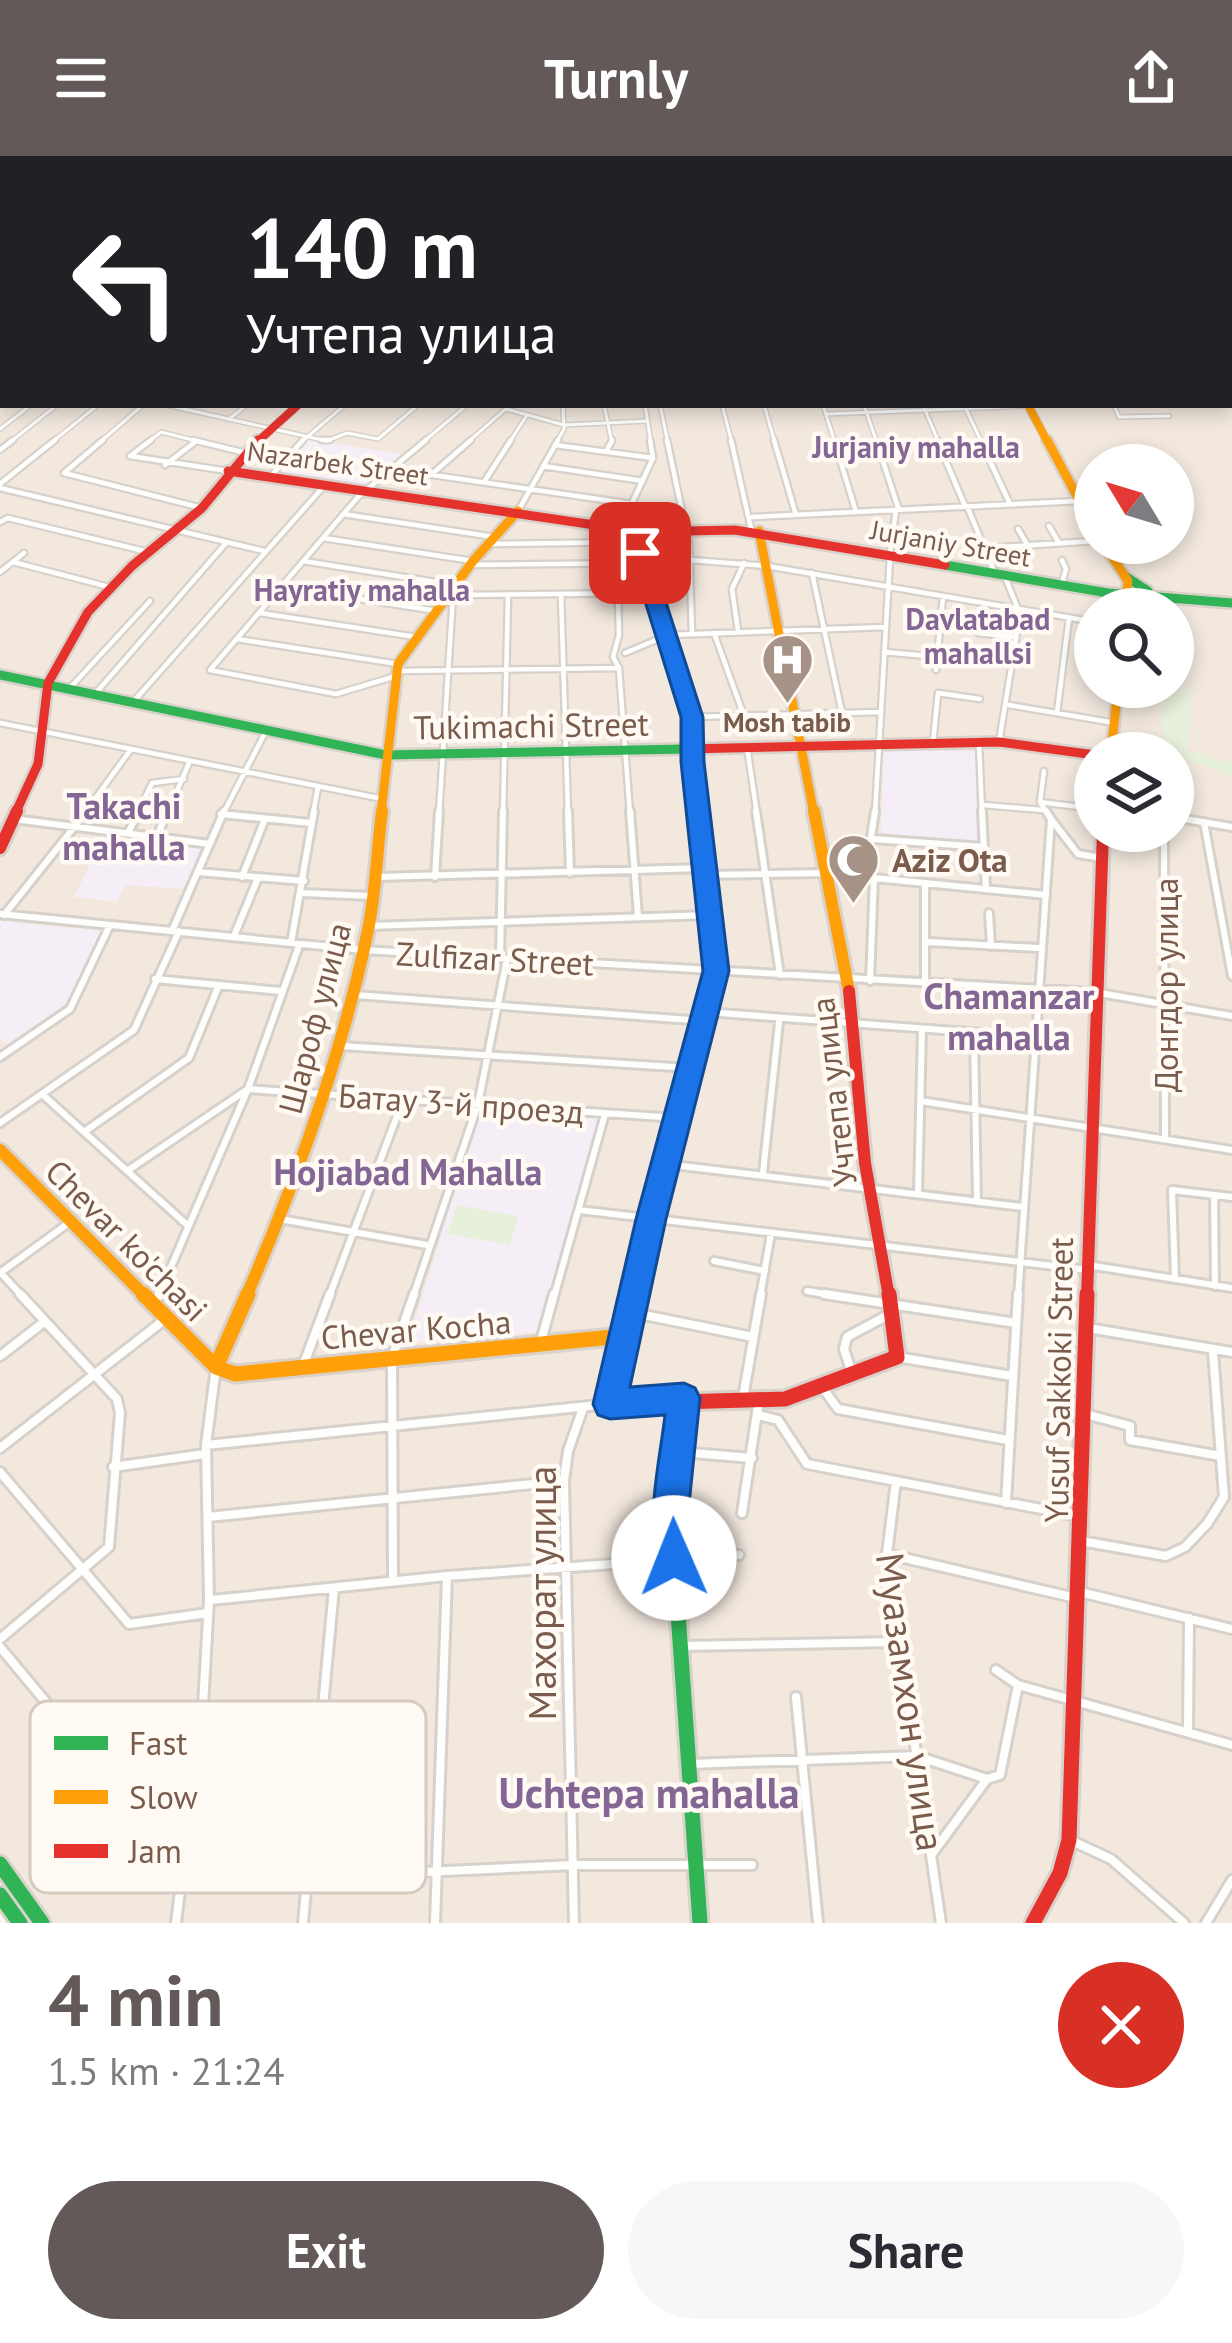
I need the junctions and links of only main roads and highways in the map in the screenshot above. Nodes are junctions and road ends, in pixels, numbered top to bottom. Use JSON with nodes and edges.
{"nodes":[{"id":1,"x":292,"y":408,"type":"edge"},
{"id":2,"x":1030,"y":408,"type":"edge"},
{"id":3,"x":230,"y":471,"type":"junction"},
{"id":4,"x":1074,"y":493,"type":"edge"},
{"id":5,"x":517,"y":512,"type":"junction"},
{"id":6,"x":174,"y":529,"type":"junction"},
{"id":7,"x":684,"y":529,"type":"joint"},
{"id":8,"x":755,"y":529,"type":"junction"},
{"id":9,"x":999,"y":574,"type":"junction"},
{"id":10,"x":107,"y":587,"type":"junction"},
{"id":11,"x":1077,"y":588,"type":"edge"},
{"id":12,"x":1085,"y":588,"type":"edge"},
{"id":13,"x":1194,"y":598,"type":"edge"},
{"id":14,"x":1232,"y":600,"type":"edge"},
{"id":15,"x":0,"y":676,"type":"edge"},
{"id":16,"x":42,"y":687,"type":"junction"},
{"id":17,"x":38,"y":733,"type":"junction"},
{"id":18,"x":801,"y":746,"type":"junction"},
{"id":19,"x":1074,"y":752,"type":"edge"},
{"id":20,"x":386,"y":755,"type":"junction"},
{"id":21,"x":0,"y":835,"type":"edge"},
{"id":22,"x":0,"y":848,"type":"edge"},
{"id":23,"x":1102,"y":852,"type":"edge"},
{"id":24,"x":0,"y":1150,"type":"edge"},
{"id":25,"x":217,"y":1367,"type":"junction"},
{"id":26,"x":684,"y":1398,"type":"junction"},
{"id":27,"x":0,"y":1864,"type":"edge"},
{"id":28,"x":0,"y":1895,"type":"edge"},
{"id":29,"x":20,"y":1923,"type":"edge"},
{"id":30,"x":42,"y":1923,"type":"edge"},
{"id":31,"x":700,"y":1923,"type":"edge"},
{"id":32,"x":1034,"y":1923,"type":"edge"}],
"edges":[{"from":1,"to":3,"type":"main road"},
{"from":2,"to":4,"type":"main road"},
{"from":3,"to":5,"type":"main road","name":"Nazarbek Street"},
{"from":3,"to":6,"type":"main road"},
{"from":3,"to":6,"type":"main road"},
{"from":5,"to":7,"type":"main road","name":"Nazarbek Street"},
{"from":5,"to":20,"type":"main road","name":"Шароф улица"},
{"from":6,"to":10,"type":"main road"},
{"from":6,"to":10,"type":"main road"},
{"from":7,"to":8,"type":"main road","name":"Jurjaniy Street"},
{"from":8,"to":9,"type":"main road","name":"Jurjaniy Street"},
{"from":8,"to":18,"type":"main road","name":"Учтепа улица"},
{"from":9,"to":11,"type":"main road","name":"Jurjaniy Street"},
{"from":9,"to":12,"type":"main road","name":"Jurjaniy Street"},
{"from":10,"to":16,"type":"main road"},
{"from":13,"to":14,"type":"main road","name":"Jurjaniy Street"},
{"from":15,"to":16,"type":"main road","name":"Tukimachi Street"},
{"from":16,"to":17,"type":"main road"},
{"from":16,"to":20,"type":"main road","name":"Tukimachi Street"},
{"from":17,"to":21,"type":"main road"},
{"from":17,"to":22,"type":"main road"},
{"from":18,"to":19,"type":"main road","name":"Tukimachi Street"},
{"from":18,"to":20,"type":"main road","name":"Tukimachi Street"},
{"from":18,"to":26,"type":"main road","name":"Учтепа улица"},
{"from":20,"to":25,"type":"main road","name":"Шароф улица"},
{"from":23,"to":32,"type":"main road","name":"Yusuf Sakkoki Street"},
{"from":24,"to":25,"type":"main road","name":"Chevar ko'chasi"},
{"from":25,"to":26,"type":"main road","name":"Chevar Kocha"},
{"from":26,"to":31,"type":"main road"},
{"from":27,"to":30,"type":"main road"},
{"from":28,"to":29,"type":"main road"}]}
